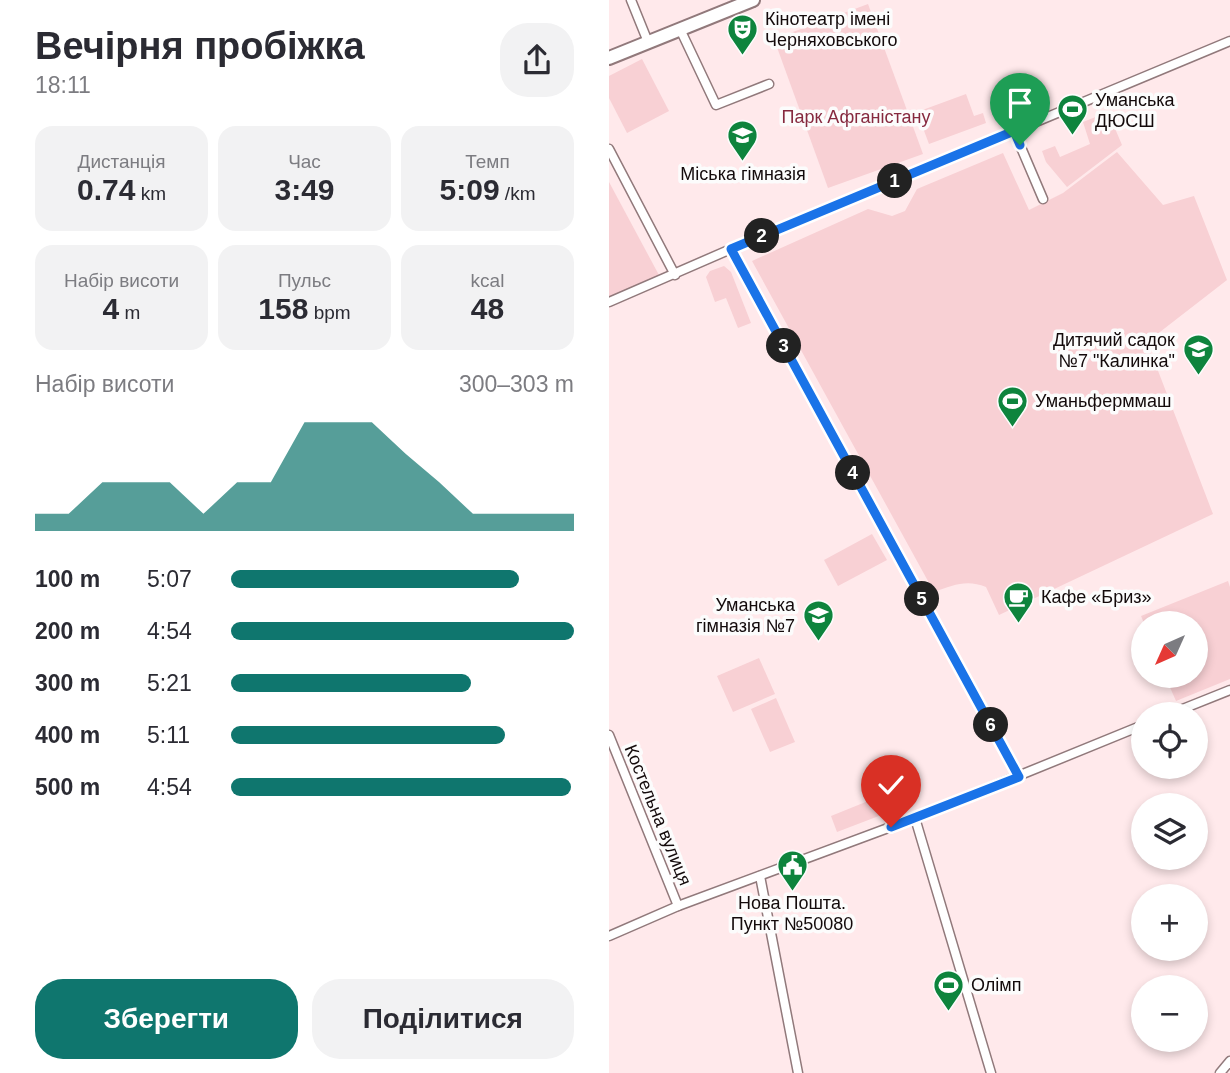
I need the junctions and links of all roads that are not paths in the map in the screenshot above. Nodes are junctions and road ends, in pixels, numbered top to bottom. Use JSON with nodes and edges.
{"nodes":[{"id":1,"x":631,"y":0,"type":"edge"},
{"id":2,"x":753,"y":0,"type":"edge"},
{"id":3,"x":680,"y":29,"type":"junction"},
{"id":4,"x":1230,"y":41,"type":"edge"},
{"id":5,"x":647,"y":42,"type":"junction"},
{"id":6,"x":609,"y":58,"type":"edge"},
{"id":7,"x":769,"y":84,"type":"dead end"},
{"id":8,"x":1014,"y":131,"type":"junction"},
{"id":9,"x":609,"y":149,"type":"edge"},
{"id":10,"x":1044,"y":199,"type":"dead end"},
{"id":11,"x":731,"y":249,"type":"junction"},
{"id":12,"x":675,"y":275,"type":"junction"},
{"id":13,"x":609,"y":302,"type":"edge"},
{"id":14,"x":1230,"y":690,"type":"edge"},
{"id":15,"x":1200,"y":702,"type":"edge"},
{"id":16,"x":1131,"y":730,"type":"edge"},
{"id":17,"x":609,"y":735,"type":"edge"},
{"id":18,"x":1019,"y":777,"type":"junction"},
{"id":19,"x":915,"y":818,"type":"junction"},
{"id":20,"x":760,"y":876,"type":"junction"},
{"id":21,"x":678,"y":906,"type":"junction"},
{"id":22,"x":609,"y":936,"type":"edge"},
{"id":23,"x":1230,"y":1061,"type":"edge"},
{"id":24,"x":798,"y":1073,"type":"edge"},
{"id":25,"x":991,"y":1073,"type":"edge"},
{"id":26,"x":1220,"y":1073,"type":"edge"}],
"edges":[{"from":1,"to":5,"type":"street"},
{"from":2,"to":3,"type":"main road"},
{"from":3,"to":5,"type":"main road"},
{"from":3,"to":7,"type":"street"},
{"from":4,"to":8,"type":"street"},
{"from":5,"to":6,"type":"main road"},
{"from":8,"to":10,"type":"street"},
{"from":8,"to":11,"type":"street"},
{"from":9,"to":12,"type":"street"},
{"from":11,"to":12,"type":"street"},
{"from":11,"to":18,"type":"street"},
{"from":12,"to":13,"type":"street"},
{"from":14,"to":15,"type":"street"},
{"from":16,"to":18,"type":"street"},
{"from":17,"to":21,"type":"street","name":"Костельна вулиця"},
{"from":18,"to":19,"type":"street"},
{"from":19,"to":20,"type":"street"},
{"from":19,"to":25,"type":"street"},
{"from":20,"to":21,"type":"street"},
{"from":20,"to":24,"type":"street"},
{"from":21,"to":22,"type":"street"},
{"from":23,"to":26,"type":"street"}]}
